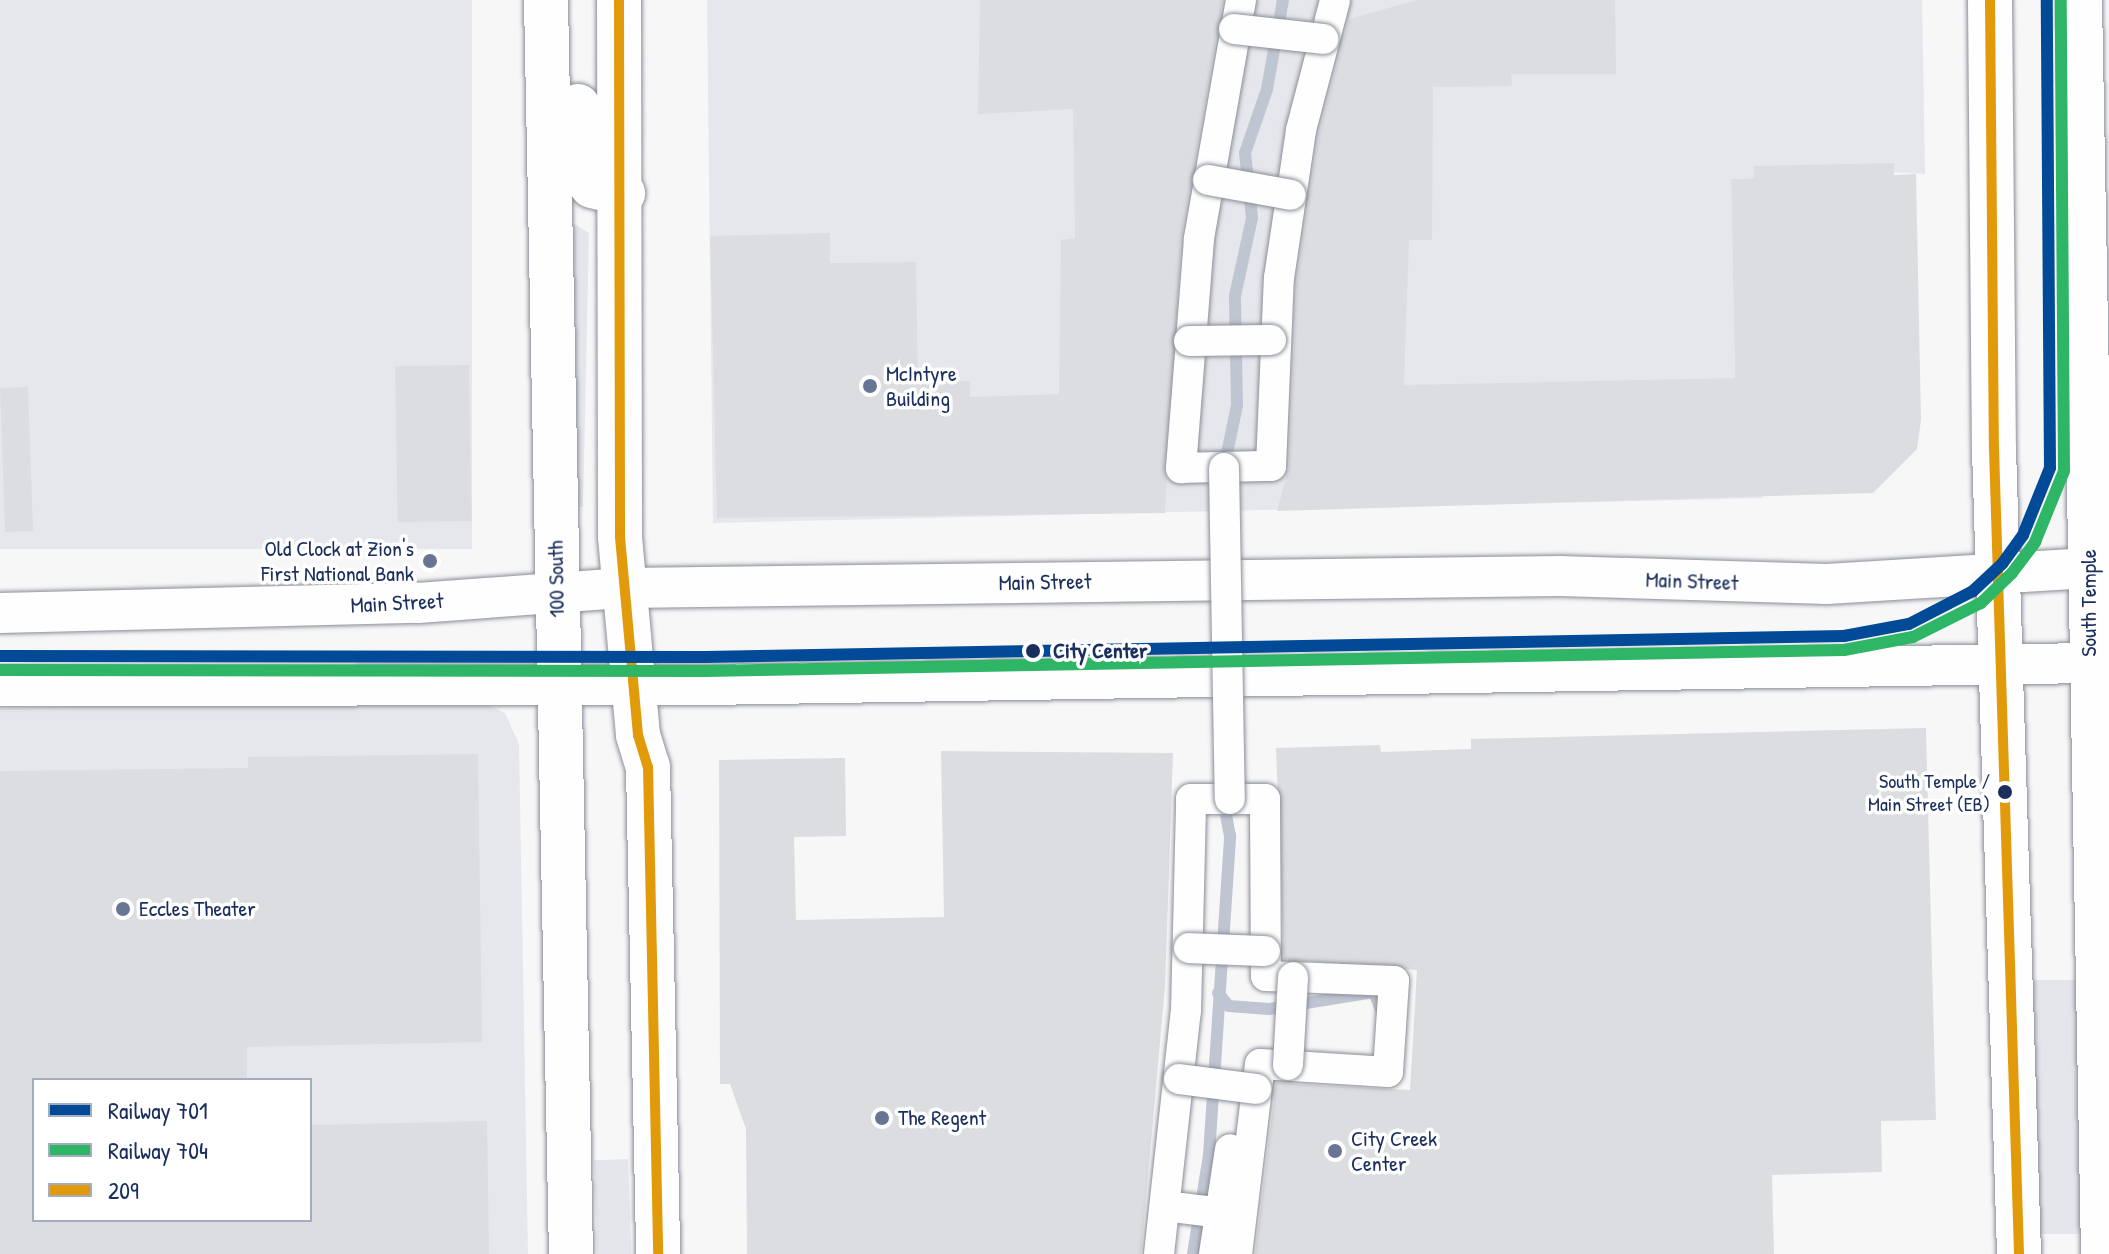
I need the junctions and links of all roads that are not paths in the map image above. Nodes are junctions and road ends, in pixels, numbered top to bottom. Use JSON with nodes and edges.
{"nodes":[{"id":1,"x":547,"y":0,"type":"edge"},
{"id":2,"x":619,"y":0,"type":"edge"},
{"id":3,"x":1335,"y":0,"type":"edge"},
{"id":4,"x":1990,"y":0,"type":"edge"},
{"id":5,"x":2080,"y":0,"type":"edge"},
{"id":6,"x":1244,"y":11,"type":"edge"},
{"id":7,"x":1316,"y":30,"type":"junction"},
{"id":8,"x":1208,"y":180,"type":"junction"},
{"id":9,"x":623,"y":193,"type":"junction"},
{"id":10,"x":1291,"y":195,"type":"junction"},
{"id":11,"x":1271,"y":340,"type":"junction"},
{"id":12,"x":1189,"y":341,"type":"junction"},
{"id":13,"x":1260,"y":467,"type":"junction"},
{"id":14,"x":1224,"y":468,"type":"junction"},
{"id":15,"x":1193,"y":469,"type":"junction"},
{"id":16,"x":2089,"y":568,"type":"junction"},
{"id":17,"x":2003,"y":570,"type":"junction"},
{"id":18,"x":624,"y":588,"type":"junction"},
{"id":19,"x":556,"y":592,"type":"junction"},
{"id":20,"x":0,"y":613,"type":"edge"},
{"id":21,"x":2089,"y":663,"type":"junction"},
{"id":22,"x":2006,"y":665,"type":"junction"},
{"id":23,"x":558,"y":683,"type":"junction"},
{"id":24,"x":634,"y":685,"type":"junction"},
{"id":25,"x":0,"y":686,"type":"edge"},
{"id":26,"x":1228,"y":799,"type":"junction"},
{"id":27,"x":1189,"y":948,"type":"junction"},
{"id":28,"x":1265,"y":951,"type":"junction"},
{"id":29,"x":1293,"y":977,"type":"junction"},
{"id":30,"x":1288,"y":1065,"type":"junction"},
{"id":31,"x":1179,"y":1079,"type":"junction"},
{"id":32,"x":1256,"y":1089,"type":"junction"},
{"id":33,"x":1181,"y":1208,"type":"junction"},
{"id":34,"x":1220,"y":1213,"type":"junction"},
{"id":35,"x":571,"y":1254,"type":"edge"},
{"id":36,"x":658,"y":1254,"type":"edge"},
{"id":37,"x":1160,"y":1254,"type":"edge"},
{"id":38,"x":1176,"y":1254,"type":"edge"},
{"id":39,"x":1214,"y":1254,"type":"edge"},
{"id":40,"x":1237,"y":1254,"type":"edge"},
{"id":41,"x":2019,"y":1254,"type":"edge"},
{"id":42,"x":2103,"y":1254,"type":"edge"}],
"edges":[{"from":1,"to":9,"type":"street"},
{"from":1,"to":19,"type":"street","name":"100 South"},
{"from":2,"to":9,"type":"street"},
{"from":3,"to":7,"type":"street"},
{"from":4,"to":17,"type":"street"},
{"from":5,"to":16,"type":"street","name":"South Temple"},
{"from":6,"to":7,"type":"street","bridge":true},
{"from":6,"to":8,"type":"street"},
{"from":6,"to":15,"type":"street"},
{"from":7,"to":10,"type":"street"},
{"from":7,"to":13,"type":"street"},
{"from":8,"to":10,"type":"street","bridge":true},
{"from":8,"to":12,"type":"street"},
{"from":9,"to":18,"type":"street"},
{"from":10,"to":11,"type":"street"},
{"from":11,"to":12,"type":"street","bridge":true},
{"from":11,"to":13,"type":"street"},
{"from":12,"to":15,"type":"street"},
{"from":13,"to":14,"type":"street"},
{"from":14,"to":15,"type":"street"},
{"from":14,"to":26,"type":"street","bridge":true},
{"from":16,"to":17,"type":"street","name":"Main Street"},
{"from":16,"to":21,"type":"street","name":"South Temple"},
{"from":17,"to":18,"type":"street","name":"Main Street"},
{"from":17,"to":22,"type":"street"},
{"from":18,"to":19,"type":"street","name":"Main Street"},
{"from":18,"to":24,"type":"street"},
{"from":19,"to":20,"type":"street","name":"Main Street"},
{"from":19,"to":23,"type":"street","name":"100 South"},
{"from":21,"to":22,"type":"street"},
{"from":21,"to":42,"type":"street","name":"South Temple"},
{"from":22,"to":24,"type":"street"},
{"from":22,"to":41,"type":"street"},
{"from":23,"to":24,"type":"street"},
{"from":23,"to":25,"type":"street"},
{"from":23,"to":35,"type":"street","name":"100 South"},
{"from":24,"to":36,"type":"street"},
{"from":26,"to":27,"type":"street"},
{"from":26,"to":28,"type":"street"},
{"from":26,"to":33,"type":"street"},
{"from":26,"to":34,"type":"street"},
{"from":27,"to":28,"type":"street","bridge":true},
{"from":27,"to":31,"type":"street"},
{"from":28,"to":29,"type":"street"},
{"from":29,"to":30,"type":"street","bridge":true},
{"from":29,"to":30,"type":"street"},
{"from":30,"to":32,"type":"street"},
{"from":31,"to":32,"type":"street","bridge":true},
{"from":31,"to":37,"type":"street"},
{"from":32,"to":40,"type":"street"},
{"from":33,"to":34,"type":"street"},
{"from":33,"to":38,"type":"street"},
{"from":34,"to":39,"type":"street"}]}
